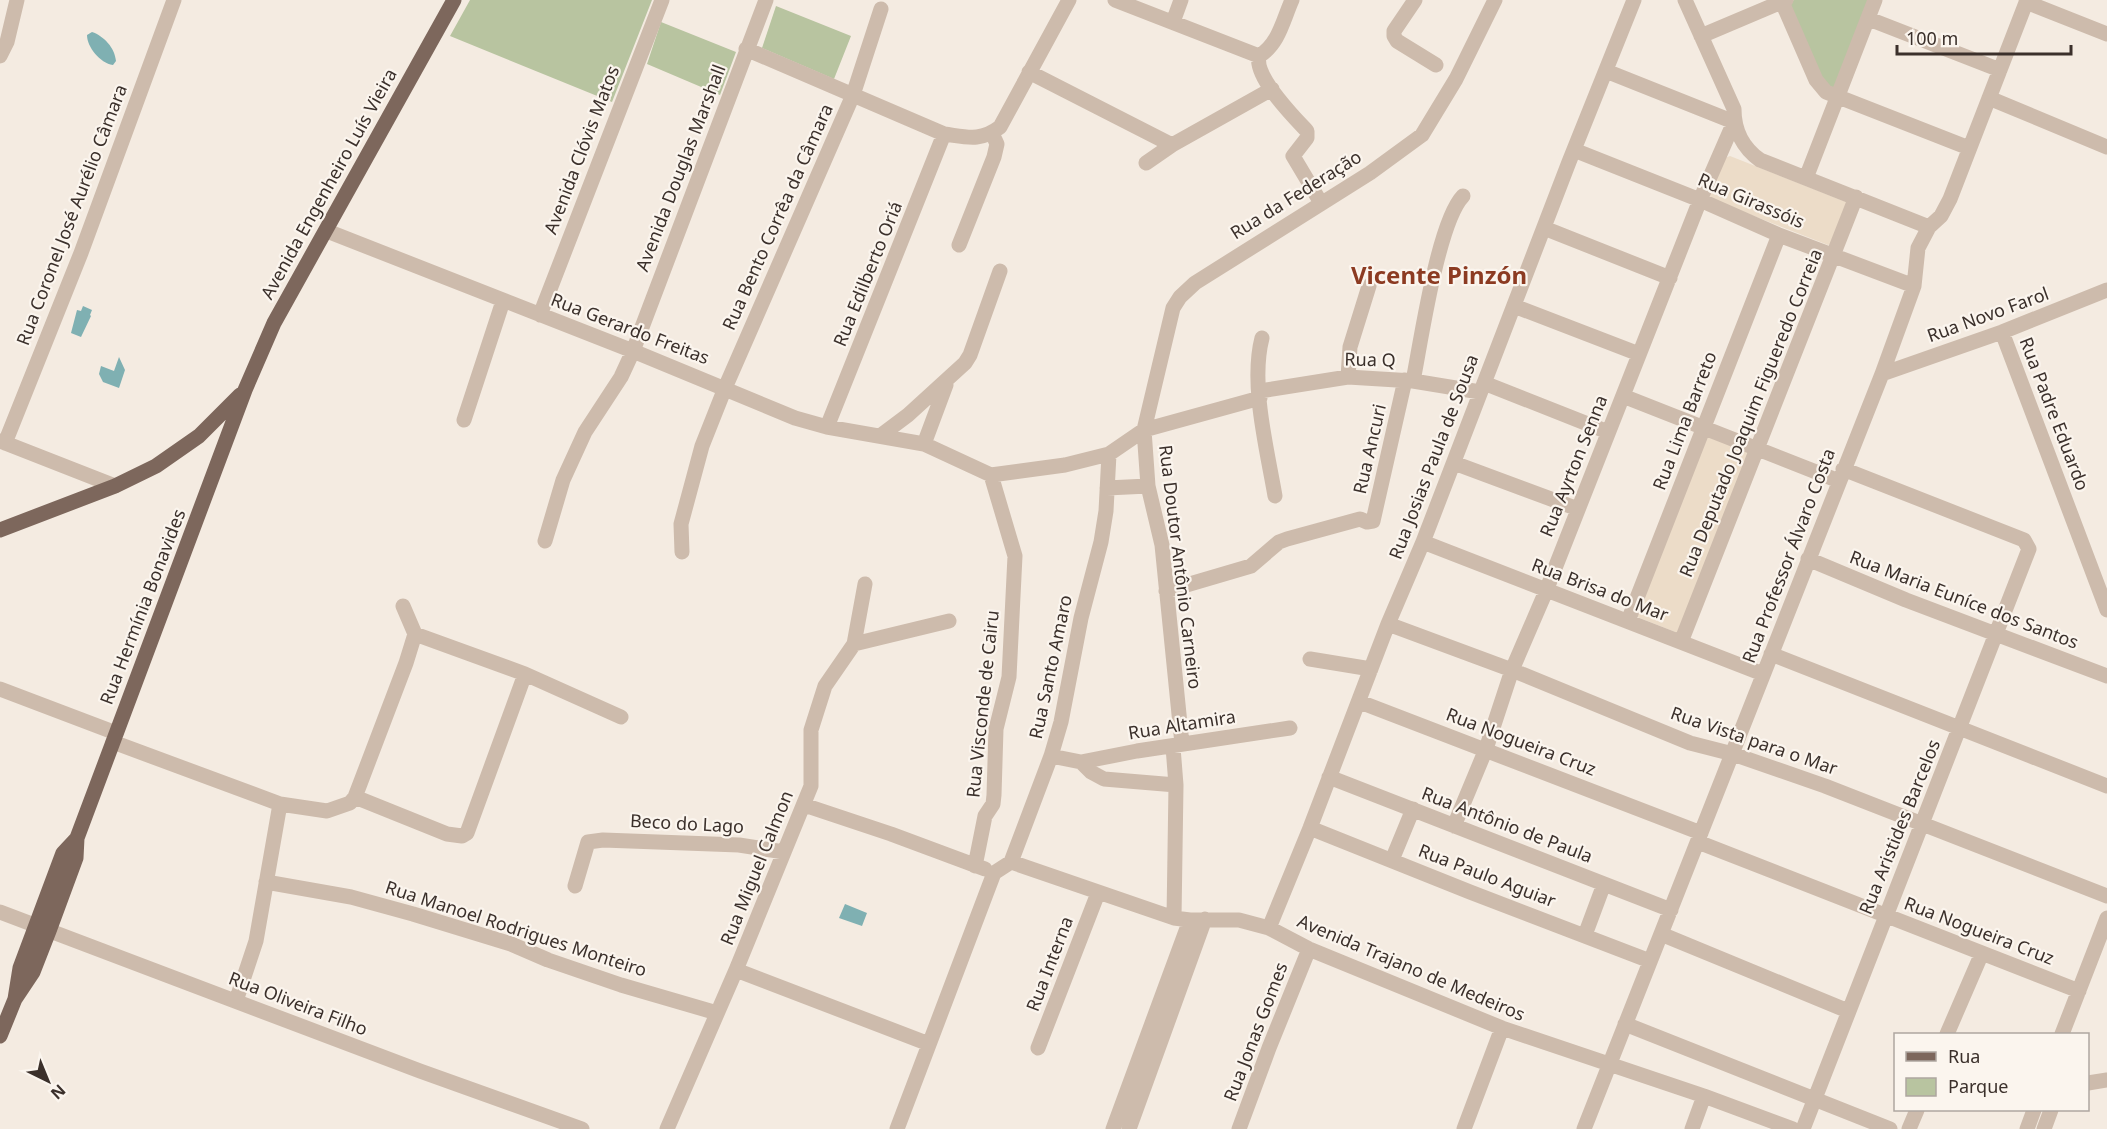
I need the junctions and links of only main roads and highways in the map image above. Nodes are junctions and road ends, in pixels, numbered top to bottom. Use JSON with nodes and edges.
{"nodes":[{"id":1,"x":454,"y":0,"type":"edge"},
{"id":2,"x":244,"y":390,"type":"junction"},
{"id":3,"x":0,"y":530,"type":"edge"},
{"id":4,"x":0,"y":1036,"type":"edge"}],
"edges":[{"from":1,"to":2,"type":"main road","name":"Avenida Engenheiro Luís Vieira"},
{"from":2,"to":3,"type":"main road"},
{"from":2,"to":4,"type":"main road","name":"Rua Hermínia Bonavides"}]}
